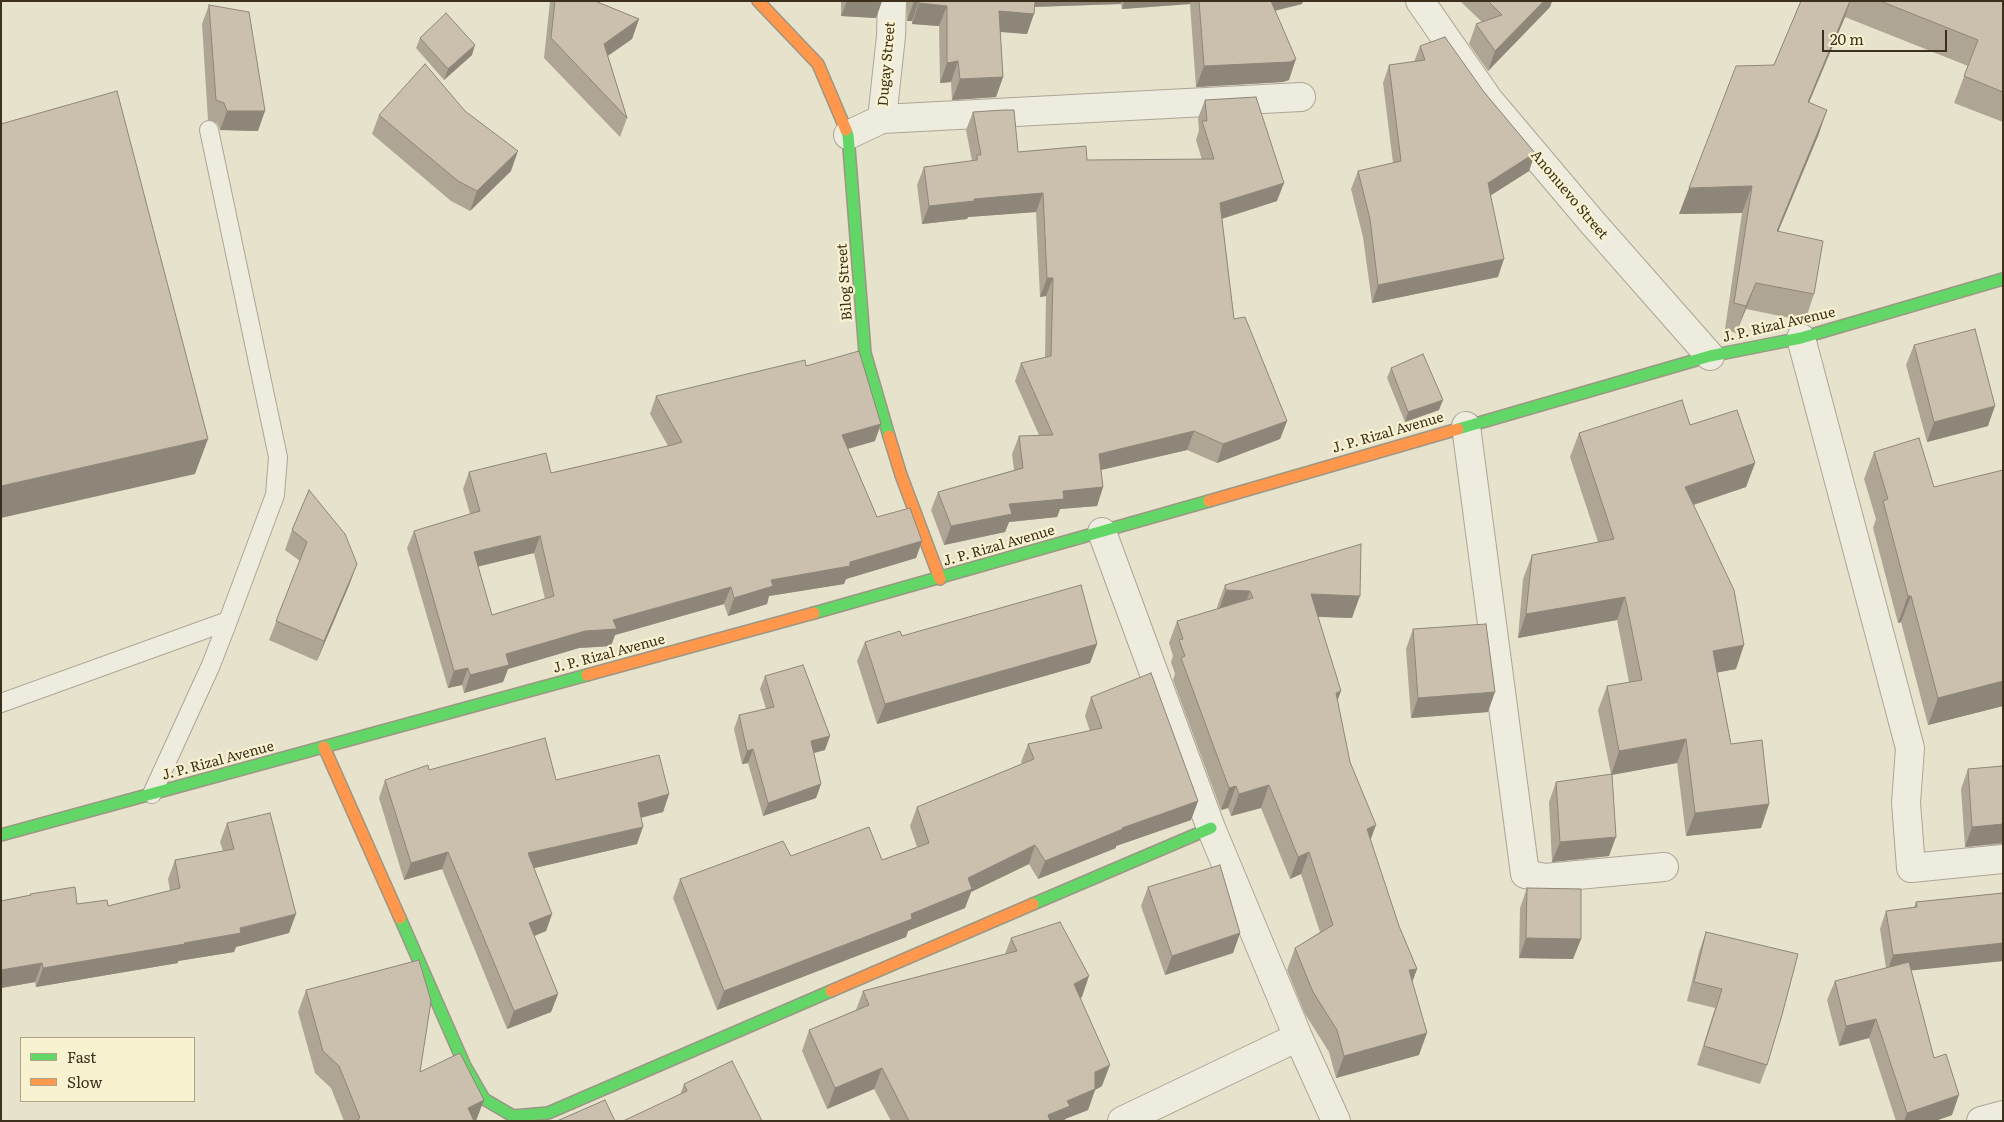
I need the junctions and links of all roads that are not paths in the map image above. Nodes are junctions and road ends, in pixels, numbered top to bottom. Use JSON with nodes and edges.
{"nodes":[{"id":1,"x":758,"y":1,"type":"edge"},
{"id":2,"x":892,"y":1,"type":"edge"},
{"id":3,"x":1420,"y":1,"type":"edge"},
{"id":4,"x":1301,"y":97,"type":"dead end"},
{"id":5,"x":882,"y":119,"type":"junction"},
{"id":6,"x":209,"y":130,"type":"dead end"},
{"id":7,"x":848,"y":135,"type":"junction"},
{"id":8,"x":2003,"y":278,"type":"edge"},
{"id":9,"x":1801,"y":338,"type":"junction"},
{"id":10,"x":1710,"y":356,"type":"junction"},
{"id":11,"x":1466,"y":426,"type":"junction"},
{"id":12,"x":1102,"y":532,"type":"junction"},
{"id":13,"x":940,"y":579,"type":"junction"},
{"id":14,"x":228,"y":621,"type":"junction"},
{"id":15,"x":1,"y":702,"type":"edge"},
{"id":16,"x":324,"y":748,"type":"junction"},
{"id":17,"x":152,"y":794,"type":"junction"},
{"id":18,"x":1211,"y":828,"type":"junction"},
{"id":19,"x":1,"y":834,"type":"edge"},
{"id":20,"x":2003,"y":859,"type":"edge"},
{"id":21,"x":1664,"y":867,"type":"dead end"},
{"id":22,"x":1298,"y":1037,"type":"junction"},
{"id":23,"x":2003,"y":1116,"type":"edge"},
{"id":24,"x":1122,"y":1121,"type":"edge"},
{"id":25,"x":1336,"y":1121,"type":"edge"},
{"id":26,"x":1981,"y":1121,"type":"edge"}],
"edges":[{"from":1,"to":7,"type":"main road","name":"Bilog Street"},
{"from":2,"to":5,"type":"street","name":"Dugay Street"},
{"from":3,"to":10,"type":"street","name":"Anonuevo Street"},
{"from":4,"to":5,"type":"street"},
{"from":5,"to":7,"type":"street","name":"Dugay Street"},
{"from":6,"to":14,"type":"lane"},
{"from":7,"to":13,"type":"main road","name":"Bilog Street"},
{"from":8,"to":9,"type":"main road","name":"J. P. Rizal Avenue"},
{"from":9,"to":10,"type":"main road","name":"J. P. Rizal Avenue"},
{"from":9,"to":20,"type":"street"},
{"from":10,"to":11,"type":"main road","name":"J. P. Rizal Avenue"},
{"from":11,"to":12,"type":"main road","name":"J. P. Rizal Avenue"},
{"from":11,"to":21,"type":"street"},
{"from":12,"to":13,"type":"main road","name":"J. P. Rizal Avenue"},
{"from":12,"to":18,"type":"street"},
{"from":13,"to":16,"type":"main road","name":"J. P. Rizal Avenue"},
{"from":14,"to":15,"type":"lane"},
{"from":14,"to":17,"type":"lane"},
{"from":16,"to":17,"type":"main road","name":"J. P. Rizal Avenue"},
{"from":16,"to":18,"type":"main road"},
{"from":17,"to":19,"type":"main road","name":"J. P. Rizal Avenue"},
{"from":18,"to":22,"type":"street"},
{"from":22,"to":24,"type":"street"},
{"from":22,"to":25,"type":"street"},
{"from":23,"to":26,"type":"street"}]}
